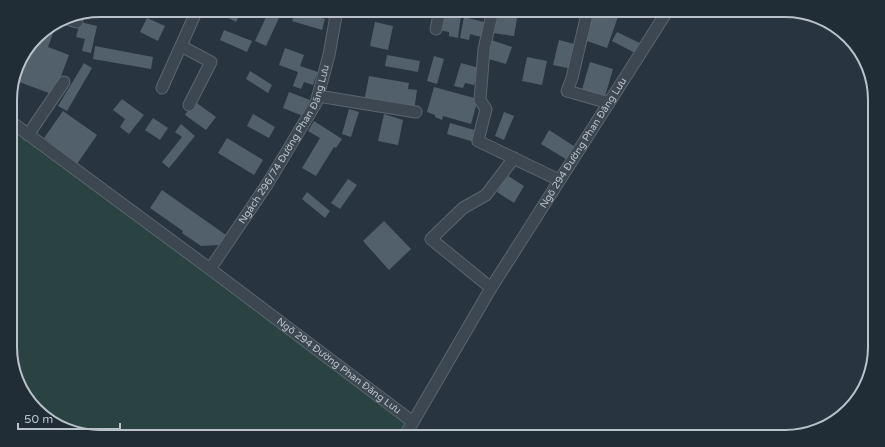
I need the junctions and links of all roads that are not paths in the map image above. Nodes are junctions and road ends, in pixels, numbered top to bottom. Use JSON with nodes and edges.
{"nodes":[{"id":1,"x":194,"y":17,"type":"edge"},
{"id":2,"x":335,"y":17,"type":"edge"},
{"id":3,"x":439,"y":17,"type":"edge"},
{"id":4,"x":491,"y":17,"type":"edge"},
{"id":5,"x":586,"y":17,"type":"edge"},
{"id":6,"x":664,"y":17,"type":"edge"},
{"id":7,"x":436,"y":29,"type":"dead end"},
{"id":8,"x":181,"y":46,"type":"junction"},
{"id":9,"x":64,"y":82,"type":"dead end"},
{"id":10,"x":162,"y":88,"type":"dead end"},
{"id":11,"x":318,"y":96,"type":"junction"},
{"id":12,"x":610,"y":103,"type":"junction"},
{"id":13,"x":189,"y":104,"type":"dead end"},
{"id":14,"x":416,"y":112,"type":"dead end"},
{"id":15,"x":17,"y":127,"type":"edge"},
{"id":16,"x":28,"y":135,"type":"junction"},
{"id":17,"x":514,"y":158,"type":"junction"},
{"id":18,"x":559,"y":180,"type":"junction"},
{"id":19,"x":210,"y":269,"type":"junction"},
{"id":20,"x":491,"y":288,"type":"junction"},
{"id":21,"x":413,"y":422,"type":"junction"},
{"id":22,"x":408,"y":430,"type":"edge"}],
"edges":[{"from":1,"to":8,"type":"street"},
{"from":2,"to":11,"type":"street","name":"Ngách 296/74 Đường Phan Đăng Lưu"},
{"from":3,"to":7,"type":"street"},
{"from":4,"to":17,"type":"street"},
{"from":5,"to":12,"type":"street"},
{"from":6,"to":12,"type":"street","name":"Ngõ 294 Đường Phan Đăng Lưu"},
{"from":8,"to":10,"type":"street"},
{"from":8,"to":13,"type":"street"},
{"from":9,"to":16,"type":"street"},
{"from":11,"to":14,"type":"street"},
{"from":11,"to":19,"type":"street","name":"Ngách 296/74 Đường Phan Đăng Lưu"},
{"from":12,"to":18,"type":"street","name":"Ngõ 294 Đường Phan Đăng Lưu"},
{"from":15,"to":16,"type":"street","name":"Ngõ 294 Đường Phan Đăng Lưu"},
{"from":16,"to":19,"type":"street","name":"Ngõ 294 Đường Phan Đăng Lưu"},
{"from":17,"to":18,"type":"street"},
{"from":17,"to":20,"type":"street"},
{"from":18,"to":20,"type":"street","name":"Ngõ 294 Đường Phan Đăng Lưu"},
{"from":19,"to":21,"type":"street","name":"Ngõ 294 Đường Phan Đăng Lưu"},
{"from":20,"to":21,"type":"street","name":"Ngõ 294 Đường Phan Đăng Lưu"},
{"from":21,"to":22,"type":"street"}]}
